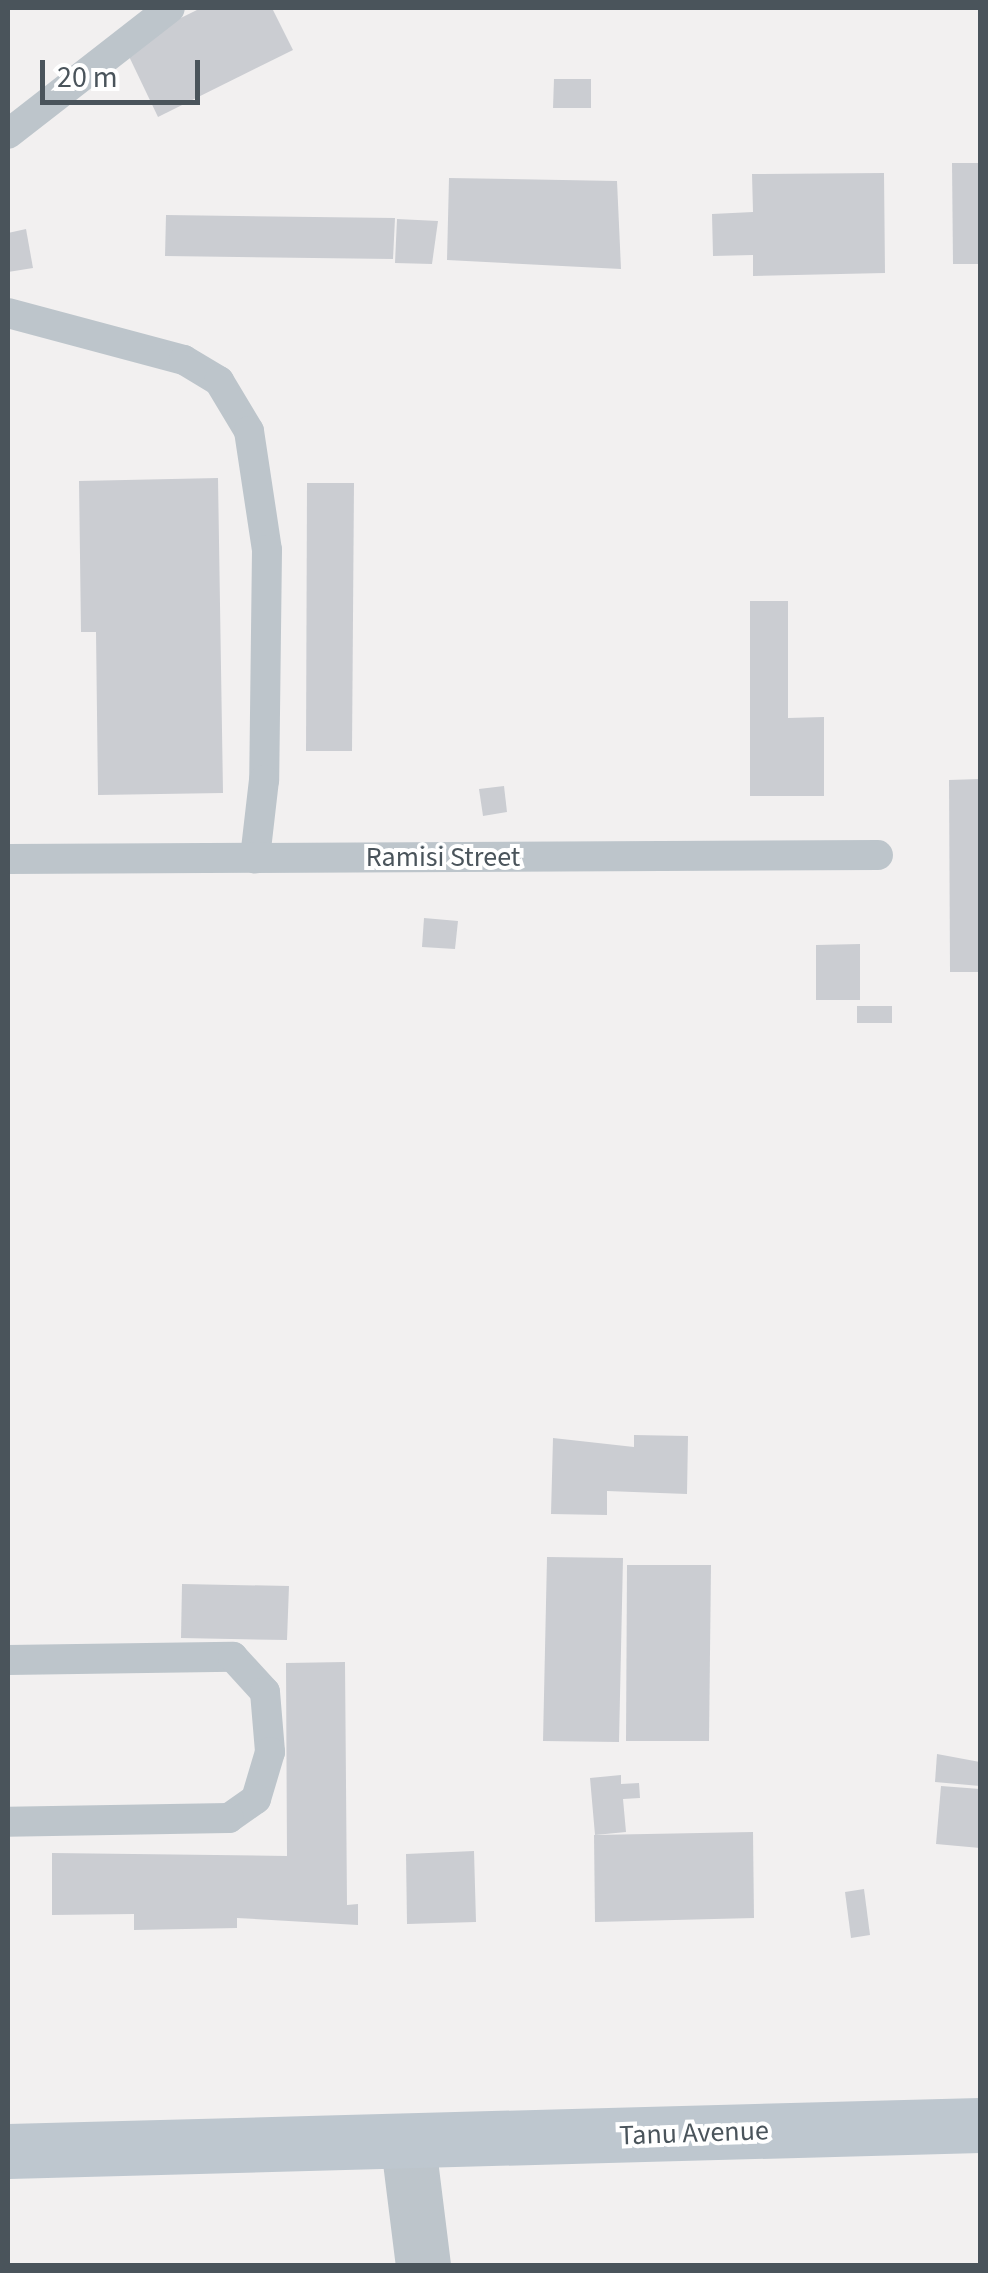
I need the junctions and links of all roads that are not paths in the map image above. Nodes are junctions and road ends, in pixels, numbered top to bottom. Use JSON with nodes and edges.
{"nodes":[{"id":1,"x":170,"y":8,"type":"edge"},
{"id":2,"x":8,"y":134,"type":"edge"},
{"id":3,"x":8,"y":313,"type":"edge"},
{"id":4,"x":878,"y":855,"type":"dead end"},
{"id":5,"x":255,"y":858,"type":"junction"},
{"id":6,"x":8,"y":859,"type":"edge"},
{"id":7,"x":8,"y":1660,"type":"edge"},
{"id":8,"x":8,"y":1822,"type":"edge"},
{"id":9,"x":980,"y":2124,"type":"edge"},
{"id":10,"x":408,"y":2145,"type":"junction"},
{"id":11,"x":8,"y":2151,"type":"edge"},
{"id":12,"x":423,"y":2266,"type":"edge"}],
"edges":[{"from":1,"to":2,"type":"lane"},
{"from":3,"to":5,"type":"lane"},
{"from":4,"to":5,"type":"lane","name":"Ramisi Street"},
{"from":5,"to":6,"type":"lane","name":"Ramisi Street"},
{"from":7,"to":8,"type":"lane"},
{"from":9,"to":10,"type":"street","name":"Tanu Avenue"},
{"from":10,"to":11,"type":"street","name":"Tanu Avenue"},
{"from":10,"to":12,"type":"street"}]}
